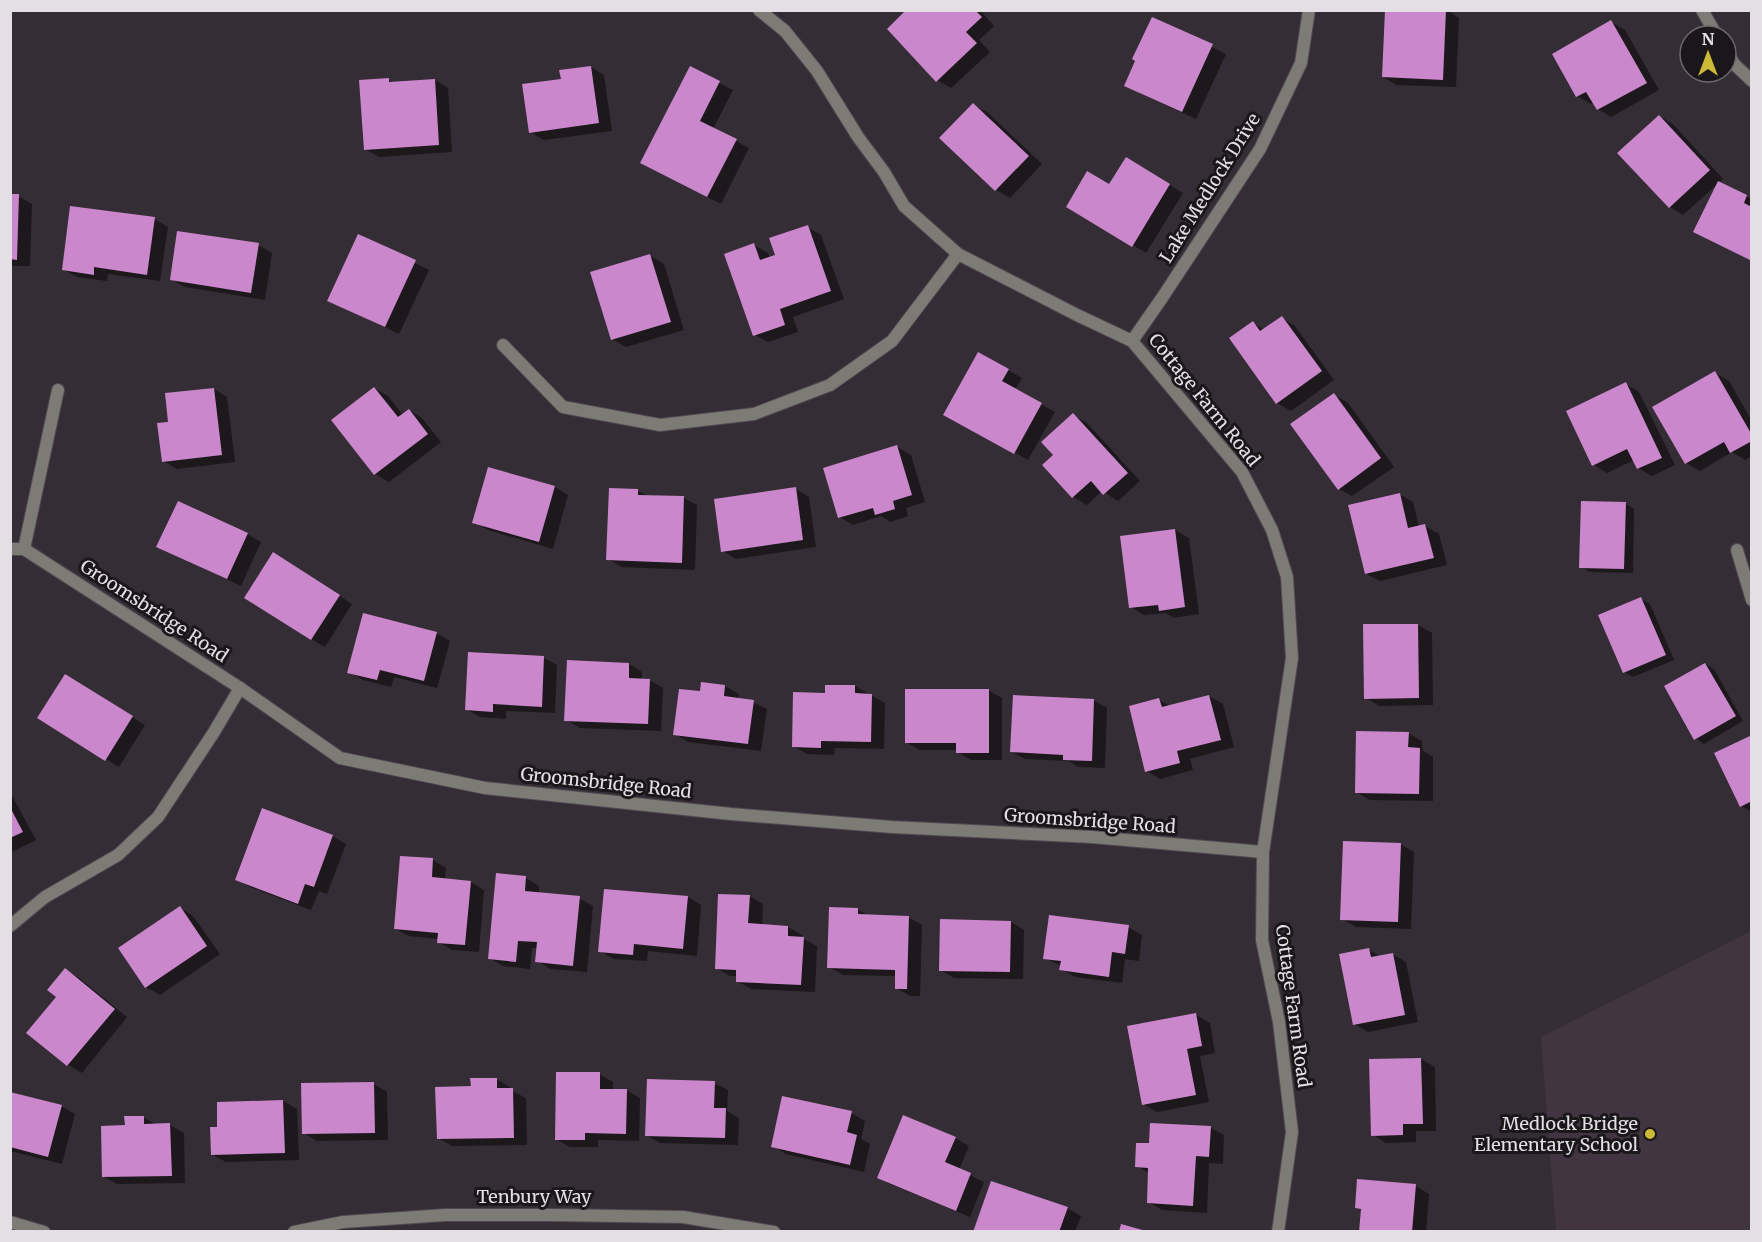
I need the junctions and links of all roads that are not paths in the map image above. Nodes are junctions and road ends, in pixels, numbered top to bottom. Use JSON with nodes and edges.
{"nodes":[{"id":1,"x":759,"y":10,"type":"edge"},
{"id":2,"x":1310,"y":10,"type":"edge"},
{"id":3,"x":1702,"y":10,"type":"edge"},
{"id":4,"x":1710,"y":24,"type":"edge"},
{"id":5,"x":1738,"y":68,"type":"edge"},
{"id":6,"x":1752,"y":81,"type":"edge"},
{"id":7,"x":958,"y":254,"type":"junction"},
{"id":8,"x":1132,"y":341,"type":"junction"},
{"id":9,"x":503,"y":345,"type":"dead end"},
{"id":10,"x":58,"y":390,"type":"dead end"},
{"id":11,"x":10,"y":549,"type":"edge"},
{"id":12,"x":24,"y":549,"type":"junction"},
{"id":13,"x":1737,"y":550,"type":"dead end"},
{"id":14,"x":1752,"y":600,"type":"edge"},
{"id":15,"x":240,"y":688,"type":"junction"},
{"id":16,"x":1263,"y":852,"type":"junction"},
{"id":17,"x":10,"y":926,"type":"edge"},
{"id":18,"x":10,"y":1222,"type":"edge"},
{"id":19,"x":44,"y":1232,"type":"edge"},
{"id":20,"x":294,"y":1232,"type":"edge"},
{"id":21,"x":774,"y":1232,"type":"edge"},
{"id":22,"x":1278,"y":1232,"type":"edge"}],
"edges":[{"from":1,"to":7,"type":"street","name":"Cottage Farm Road"},
{"from":2,"to":8,"type":"street","name":"Lake Medlock Drive"},
{"from":3,"to":4,"type":"street"},
{"from":5,"to":6,"type":"street"},
{"from":7,"to":8,"type":"street","name":"Cottage Farm Road"},
{"from":7,"to":9,"type":"street"},
{"from":8,"to":16,"type":"street","name":"Cottage Farm Road"},
{"from":10,"to":12,"type":"street"},
{"from":11,"to":12,"type":"street"},
{"from":12,"to":15,"type":"street","name":"Groomsbridge Road"},
{"from":13,"to":14,"type":"street"},
{"from":15,"to":16,"type":"street","name":"Groomsbridge Road"},
{"from":15,"to":17,"type":"street"},
{"from":16,"to":22,"type":"street","name":"Cottage Farm Road"},
{"from":18,"to":19,"type":"street"},
{"from":20,"to":21,"type":"street","name":"Tenbury Way"}]}
